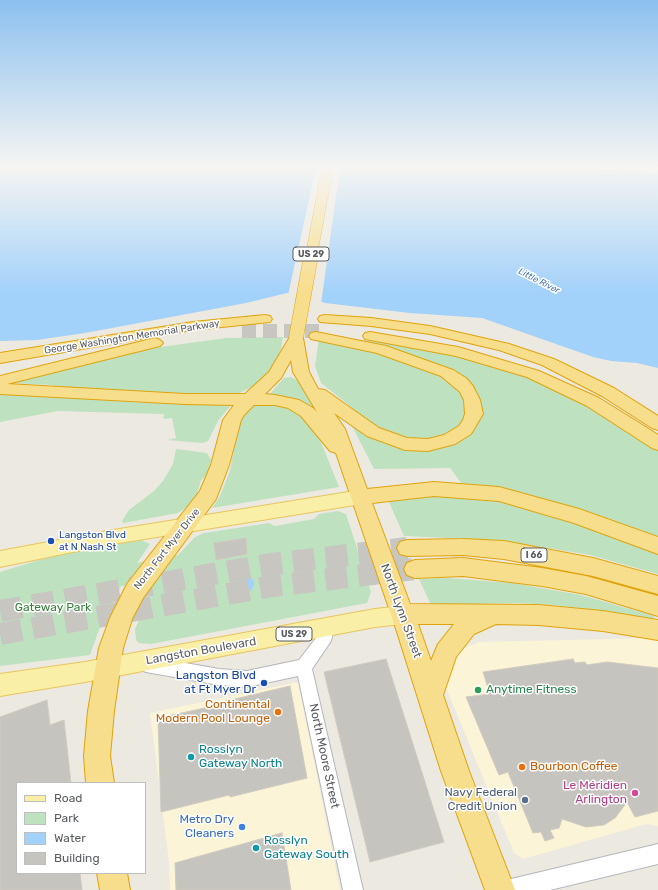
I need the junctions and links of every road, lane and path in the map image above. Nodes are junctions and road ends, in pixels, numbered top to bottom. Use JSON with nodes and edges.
{"nodes":[{"id":1,"x":320,"y":210,"type":"edge"},
{"id":2,"x":265,"y":319,"type":"dead end"},
{"id":3,"x":321,"y":329,"type":"junction"},
{"id":4,"x":242,"y":331,"type":"tunnel mouth"},
{"id":5,"x":296,"y":338,"type":"junction"},
{"id":6,"x":0,"y":358,"type":"edge"},
{"id":7,"x":0,"y":381,"type":"edge"},
{"id":8,"x":309,"y":387,"type":"junction"},
{"id":9,"x":0,"y":389,"type":"edge"},
{"id":10,"x":250,"y":399,"type":"junction"},
{"id":11,"x":658,"y":424,"type":"edge"},
{"id":12,"x":658,"y":444,"type":"edge"},
{"id":13,"x":348,"y":462,"type":"junction"},
{"id":14,"x":361,"y":497,"type":"junction"},
{"id":15,"x":186,"y":525,"type":"junction"},
{"id":16,"x":658,"y":546,"type":"edge"},
{"id":17,"x":407,"y":548,"type":"tunnel mouth"},
{"id":18,"x":0,"y":559,"type":"edge"},
{"id":19,"x":415,"y":569,"type":"tunnel mouth"},
{"id":20,"x":658,"y":585,"type":"edge"},
{"id":21,"x":658,"y":606,"type":"edge"},
{"id":22,"x":500,"y":613,"type":"junction"},
{"id":23,"x":402,"y":615,"type":"junction"},
{"id":24,"x":326,"y":628,"type":"junction"},
{"id":25,"x":658,"y":630,"type":"edge"},
{"id":26,"x":139,"y":662,"type":"junction"},
{"id":27,"x":304,"y":667,"type":"junction"},
{"id":28,"x":107,"y":668,"type":"junction"},
{"id":29,"x":0,"y":685,"type":"edge"},
{"id":30,"x":430,"y":695,"type":"junction"},
{"id":31,"x":100,"y":782,"type":"edge"},
{"id":32,"x":658,"y":854,"type":"edge"},
{"id":33,"x":112,"y":874,"type":"edge"},
{"id":34,"x":115,"y":890,"type":"edge"},
{"id":35,"x":353,"y":890,"type":"edge"},
{"id":36,"x":500,"y":890,"type":"edge"},
{"id":37,"x":507,"y":890,"type":"edge"}],
"edges":[{"from":1,"to":5,"type":"highway","number":"US 29","bridge":true},
{"from":2,"to":6,"type":"highway","name":"George Washington Memorial Parkway"},
{"from":3,"to":8,"type":"highway"},
{"from":3,"to":11,"type":"highway"},
{"from":3,"to":12,"type":"highway"},
{"from":4,"to":7,"type":"highway","name":"George Washington Memorial Parkway"},
{"from":5,"to":8,"type":"highway","name":"North Lynn Street","number":"US 29"},
{"from":5,"to":10,"type":"highway","name":"North Fort Myer Drive","number":"US 29"},
{"from":8,"to":13,"type":"highway","name":"North Lynn Street","number":"US 29"},
{"from":9,"to":10,"type":"highway"},
{"from":10,"to":13,"type":"highway"},
{"from":10,"to":15,"type":"highway","name":"North Fort Myer Drive","number":"US 29"},
{"from":13,"to":14,"type":"highway","name":"North Lynn Street","number":"US 29"},
{"from":14,"to":15,"type":"main road"},
{"from":14,"to":16,"type":"highway"},
{"from":14,"to":23,"type":"highway","name":"North Lynn Street","number":"US 29"},
{"from":15,"to":18,"type":"main road"},
{"from":15,"to":28,"type":"highway","name":"North Fort Myer Drive"},
{"from":17,"to":20,"type":"highway","number":"I 66"},
{"from":19,"to":21,"type":"highway","number":"I 66"},
{"from":22,"to":23,"type":"highway"},
{"from":22,"to":25,"type":"highway"},
{"from":22,"to":30,"type":"highway"},
{"from":23,"to":24,"type":"main road","name":"Langston Boulevard","number":"US 29"},
{"from":23,"to":30,"type":"highway","name":"North Lynn Street"},
{"from":24,"to":26,"type":"main road","name":"Langston Boulevard","number":"US 29"},
{"from":24,"to":27,"type":"street"},
{"from":26,"to":27,"type":"street"},
{"from":26,"to":28,"type":"main road","name":"Langston Boulevard","number":"US 29"},
{"from":27,"to":35,"type":"street","name":"North Moore Street"},
{"from":28,"to":29,"type":"main road","name":"Langston Boulevard","number":"US 29"},
{"from":28,"to":31,"type":"highway","name":"North Fort Myer Drive"},
{"from":30,"to":36,"type":"highway","name":"North Lynn Street"},
{"from":32,"to":37,"type":"street"},
{"from":33,"to":34,"type":"highway"}]}
